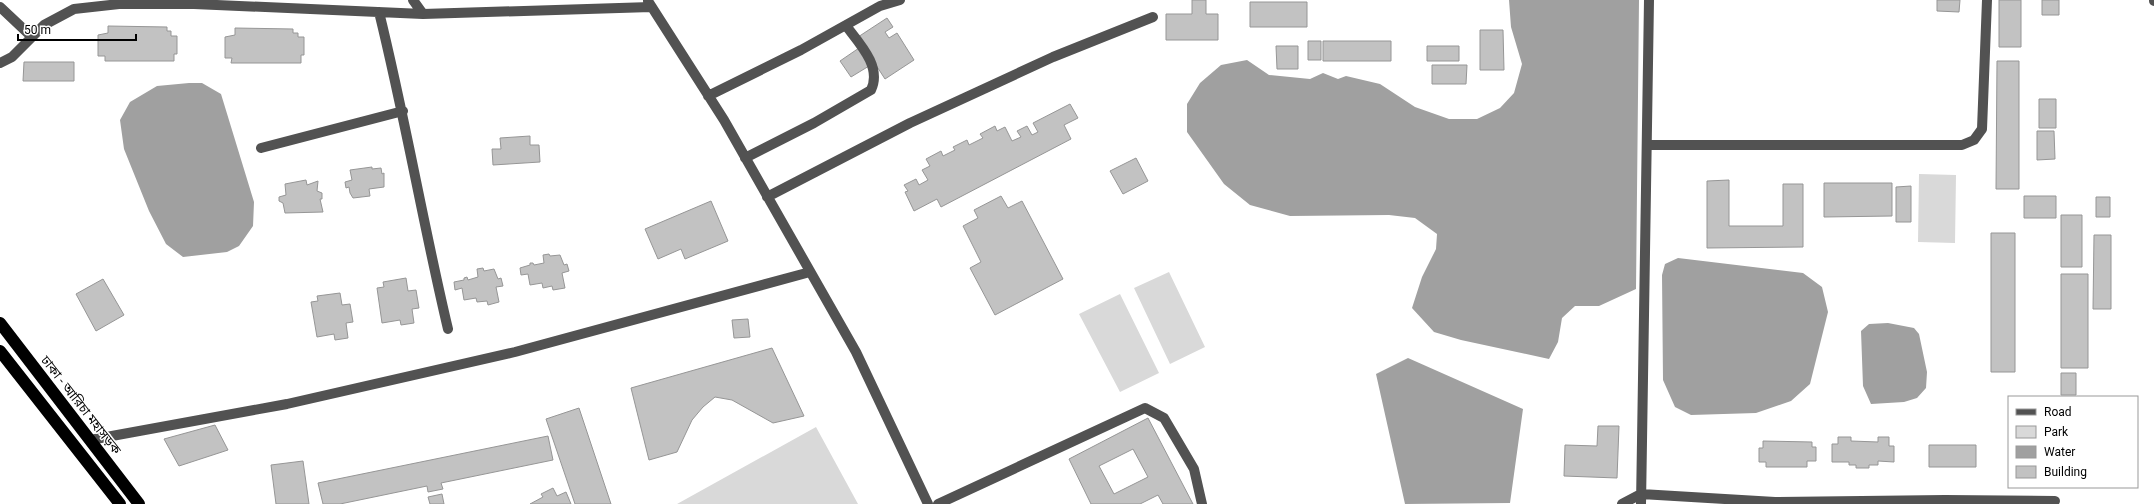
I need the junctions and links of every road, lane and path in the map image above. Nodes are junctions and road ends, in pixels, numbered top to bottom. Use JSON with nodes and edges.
{"nodes":[{"id":1,"x":413,"y":0,"type":"edge"},
{"id":2,"x":900,"y":0,"type":"edge"},
{"id":3,"x":1649,"y":0,"type":"edge"},
{"id":4,"x":1987,"y":0,"type":"edge"},
{"id":5,"x":649,"y":3,"type":"edge"},
{"id":6,"x":0,"y":7,"type":"edge"},
{"id":7,"x":379,"y":12,"type":"junction"},
{"id":8,"x":423,"y":14,"type":"junction"},
{"id":9,"x":1153,"y":17,"type":"dead end"},
{"id":10,"x":847,"y":26,"type":"junction"},
{"id":11,"x":32,"y":37,"type":"junction"},
{"id":12,"x":0,"y":63,"type":"edge"},
{"id":13,"x":708,"y":96,"type":"junction"},
{"id":14,"x":403,"y":111,"type":"junction"},
{"id":15,"x":1647,"y":145,"type":"junction"},
{"id":16,"x":261,"y":148,"type":"dead end"},
{"id":17,"x":746,"y":158,"type":"junction"},
{"id":18,"x":768,"y":197,"type":"junction"},
{"id":19,"x":810,"y":272,"type":"junction"},
{"id":20,"x":0,"y":323,"type":"edge"},
{"id":21,"x":448,"y":329,"type":"dead end"},
{"id":22,"x":0,"y":351,"type":"edge"},
{"id":23,"x":90,"y":440,"type":"junction"},
{"id":24,"x":1641,"y":499,"type":"edge"},
{"id":25,"x":924,"y":501,"type":"edge"},
{"id":26,"x":2055,"y":501,"type":"dead end"},
{"id":27,"x":120,"y":504,"type":"edge"},
{"id":28,"x":139,"y":504,"type":"edge"},
{"id":29,"x":938,"y":504,"type":"edge"},
{"id":30,"x":1202,"y":504,"type":"edge"},
{"id":31,"x":1622,"y":504,"type":"edge"}],
"edges":[{"from":1,"to":8,"type":"street"},
{"from":2,"to":10,"type":"street"},
{"from":3,"to":15,"type":"street"},
{"from":4,"to":15,"type":"street"},
{"from":5,"to":8,"type":"street"},
{"from":5,"to":13,"type":"street"},
{"from":6,"to":11,"type":"street"},
{"from":7,"to":8,"type":"street"},
{"from":7,"to":11,"type":"street"},
{"from":7,"to":14,"type":"street"},
{"from":9,"to":18,"type":"street"},
{"from":10,"to":13,"type":"street"},
{"from":10,"to":17,"type":"street"},
{"from":11,"to":12,"type":"street"},
{"from":13,"to":17,"type":"street"},
{"from":14,"to":16,"type":"street"},
{"from":14,"to":21,"type":"street"},
{"from":15,"to":24,"type":"street"},
{"from":17,"to":18,"type":"street"},
{"from":18,"to":19,"type":"street"},
{"from":19,"to":23,"type":"street"},
{"from":19,"to":25,"type":"street"},
{"from":20,"to":23,"type":"highway","name":"ঢাকা - আরিচা মহাসড়ক"},
{"from":22,"to":27,"type":"highway"},
{"from":23,"to":28,"type":"highway","name":"ঢাকা - আরিচা মহাসড়ক"},
{"from":24,"to":26,"type":"street"},
{"from":24,"to":31,"type":"street"},
{"from":29,"to":30,"type":"street"}]}
